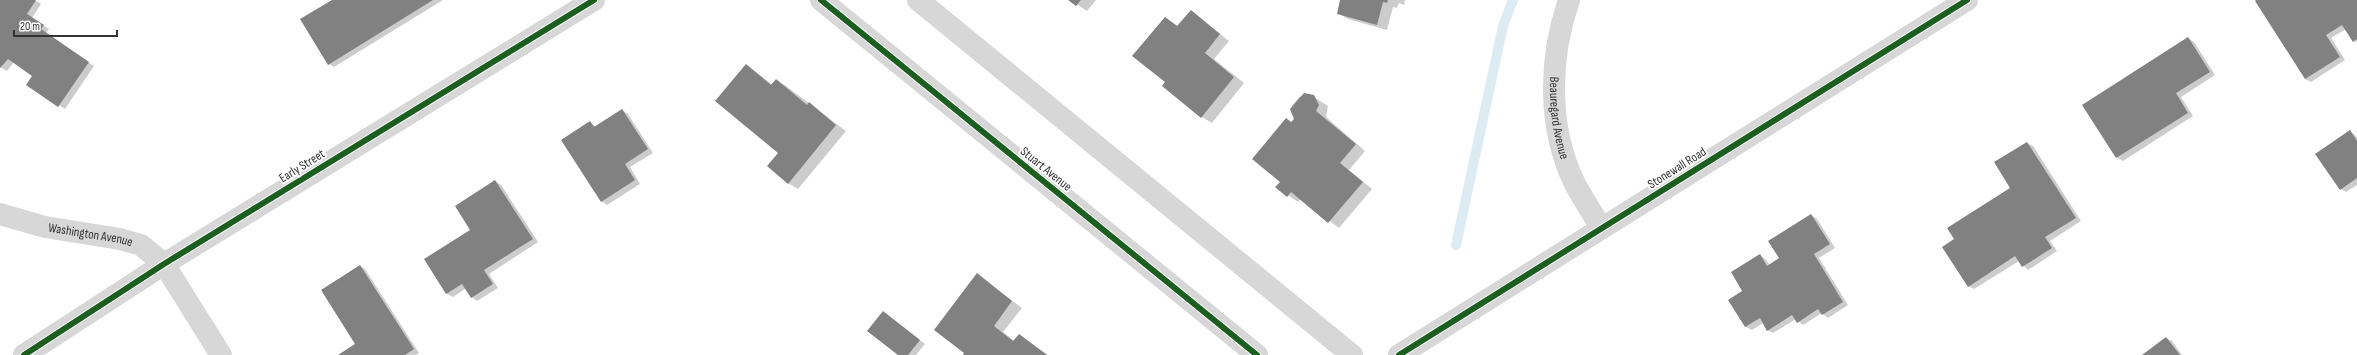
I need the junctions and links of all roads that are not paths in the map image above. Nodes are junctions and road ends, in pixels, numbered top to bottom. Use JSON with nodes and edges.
{"nodes":[{"id":1,"x":594,"y":0,"type":"edge"},
{"id":2,"x":821,"y":0,"type":"edge"},
{"id":3,"x":918,"y":0,"type":"edge"},
{"id":4,"x":1569,"y":0,"type":"edge"},
{"id":5,"x":1967,"y":0,"type":"edge"},
{"id":6,"x":0,"y":214,"type":"edge"},
{"id":7,"x":1601,"y":228,"type":"junction"},
{"id":8,"x":164,"y":264,"type":"junction"},
{"id":9,"x":24,"y":355,"type":"edge"},
{"id":10,"x":222,"y":355,"type":"edge"},
{"id":11,"x":1257,"y":355,"type":"edge"},
{"id":12,"x":1352,"y":355,"type":"edge"},
{"id":13,"x":1399,"y":355,"type":"edge"}],
"edges":[{"from":1,"to":8,"type":"street","name":"Early Street"},
{"from":2,"to":11,"type":"street","name":"Stuart Avenue"},
{"from":3,"to":12,"type":"street"},
{"from":4,"to":7,"type":"street","name":"Beauregard Avenue"},
{"from":5,"to":7,"type":"street","name":"Stonewall Road"},
{"from":6,"to":8,"type":"street","name":"Washington Avenue"},
{"from":7,"to":13,"type":"street","name":"Stonewall Road"},
{"from":8,"to":9,"type":"street","name":"Early Street"},
{"from":8,"to":10,"type":"street","name":"Washington Avenue"}]}
